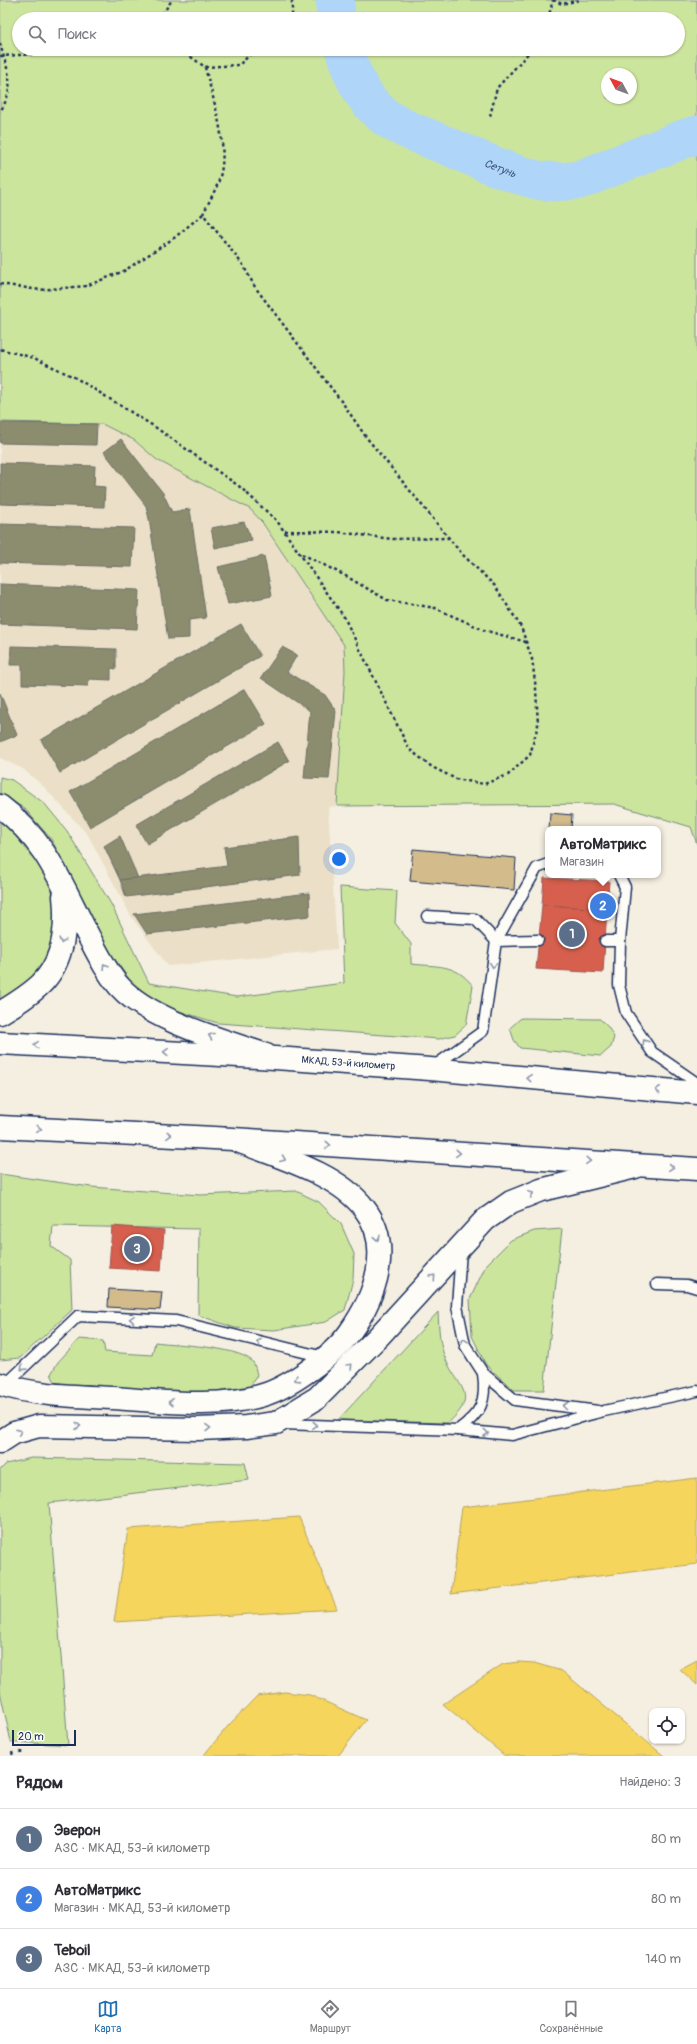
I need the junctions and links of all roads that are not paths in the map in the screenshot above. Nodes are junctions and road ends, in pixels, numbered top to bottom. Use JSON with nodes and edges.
{"nodes":[{"id":1,"x":0,"y":806,"type":"edge"},
{"id":2,"x":545,"y":865,"type":"edge"},
{"id":3,"x":620,"y":878,"type":"edge"},
{"id":4,"x":64,"y":888,"type":"junction"},
{"id":5,"x":427,"y":916,"type":"dead end"},
{"id":6,"x":538,"y":940,"type":"dead end"},
{"id":7,"x":496,"y":941,"type":"junction"},
{"id":8,"x":605,"y":941,"type":"dead end"},
{"id":9,"x":620,"y":941,"type":"junction"},
{"id":10,"x":0,"y":1013,"type":"edge"},
{"id":11,"x":0,"y":1043,"type":"edge"},
{"id":12,"x":274,"y":1058,"type":"junction"},
{"id":13,"x":430,"y":1069,"type":"junction"},
{"id":14,"x":697,"y":1083,"type":"edge"},
{"id":15,"x":697,"y":1093,"type":"edge"},
{"id":16,"x":0,"y":1127,"type":"edge"},
{"id":17,"x":234,"y":1139,"type":"junction"},
{"id":18,"x":644,"y":1165,"type":"junction"},
{"id":19,"x":697,"y":1169,"type":"edge"},
{"id":20,"x":461,"y":1246,"type":"junction"},
{"id":21,"x":657,"y":1284,"type":"dead end"},
{"id":22,"x":697,"y":1288,"type":"edge"},
{"id":23,"x":324,"y":1357,"type":"junction"},
{"id":24,"x":483,"y":1373,"type":"junction"},
{"id":25,"x":2,"y":1384,"type":"edge"},
{"id":26,"x":697,"y":1392,"type":"edge"},
{"id":27,"x":604,"y":1411,"type":"junction"},
{"id":28,"x":276,"y":1423,"type":"junction"},
{"id":29,"x":458,"y":1430,"type":"junction"},
{"id":30,"x":0,"y":1442,"type":"edge"}],
"edges":[{"from":1,"to":4,"type":"main road"},
{"from":2,"to":7,"type":"lane"},
{"from":3,"to":9,"type":"lane"},
{"from":4,"to":10,"type":"main road","one_way":true},
{"from":12,"to":4,"type":"main road","one_way":true},
{"from":5,"to":7,"type":"lane"},
{"from":6,"to":7,"type":"lane"},
{"from":7,"to":13,"type":"lane","one_way":true},
{"from":8,"to":9,"type":"lane"},
{"from":14,"to":9,"type":"lane","one_way":true},
{"from":12,"to":11,"type":"main road","name":"МКАД, 53-й километр","one_way":true},
{"from":12,"to":13,"type":"main road","name":"МКАД, 53-й километр"},
{"from":15,"to":13,"type":"main road","name":"МКАД, 53-й километр","one_way":true},
{"from":16,"to":17,"type":"main road","one_way":true},
{"from":17,"to":18,"type":"main road","one_way":true},
{"from":17,"to":23,"type":"main road","one_way":true},
{"from":18,"to":19,"type":"main road","one_way":true},
{"from":20,"to":18,"type":"main road","one_way":true},
{"from":24,"to":20,"type":"lane","one_way":true},
{"from":28,"to":20,"type":"main road","one_way":true},
{"from":21,"to":22,"type":"lane"},
{"from":23,"to":25,"type":"main road","one_way":true},
{"from":23,"to":25,"type":"lane","one_way":true},
{"from":27,"to":24,"type":"lane","one_way":true},
{"from":24,"to":29,"type":"lane"},
{"from":26,"to":27,"type":"lane"},
{"from":29,"to":27,"type":"lane","one_way":true},
{"from":28,"to":29,"type":"lane","one_way":true},
{"from":30,"to":28,"type":"main road","one_way":true}]}
